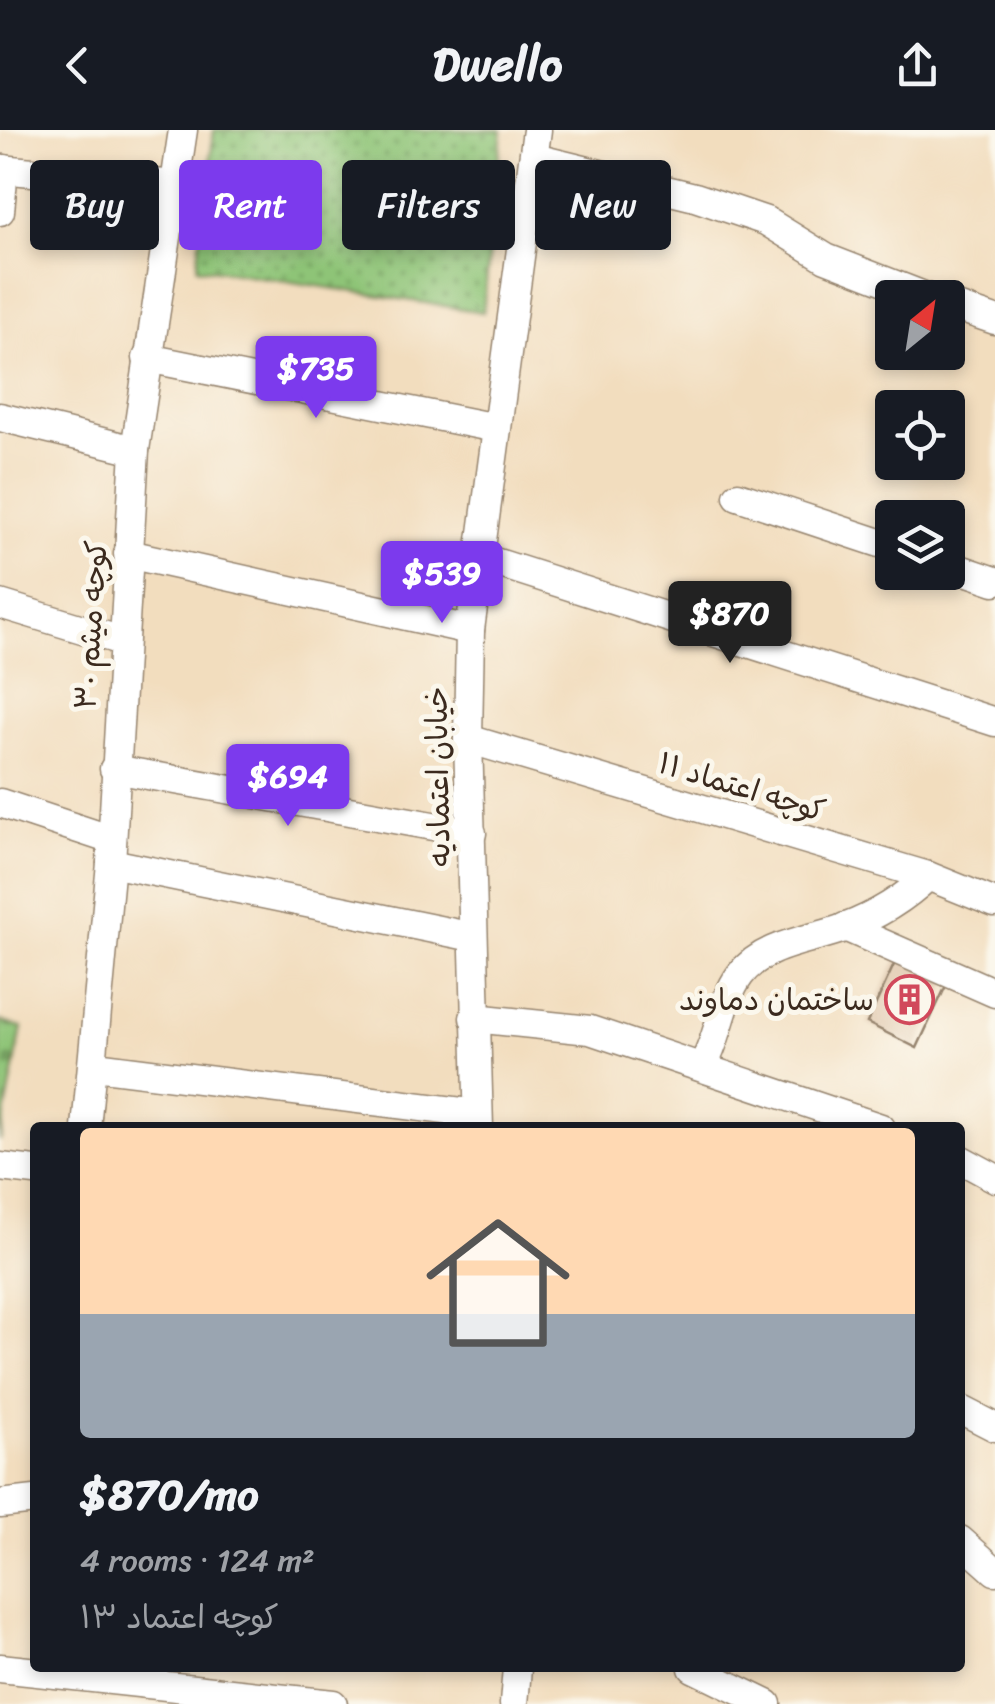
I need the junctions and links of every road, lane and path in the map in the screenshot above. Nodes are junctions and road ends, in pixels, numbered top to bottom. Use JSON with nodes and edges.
{"nodes":[{"id":1,"x":183,"y":130,"type":"edge"},
{"id":2,"x":536,"y":144,"type":"edge"},
{"id":3,"x":2,"y":169,"type":"edge"},
{"id":4,"x":176,"y":185,"type":"junction"},
{"id":5,"x":0,"y":211,"type":"edge"},
{"id":6,"x":883,"y":280,"type":"edge"},
{"id":7,"x":965,"y":310,"type":"edge"},
{"id":8,"x":995,"y":320,"type":"edge"},
{"id":9,"x":147,"y":358,"type":"junction"},
{"id":10,"x":0,"y":417,"type":"edge"},
{"id":11,"x":496,"y":428,"type":"junction"},
{"id":12,"x":135,"y":450,"type":"junction"},
{"id":13,"x":738,"y":496,"type":"dead end"},
{"id":14,"x":875,"y":541,"type":"edge"},
{"id":15,"x":128,"y":554,"type":"junction"},
{"id":16,"x":482,"y":558,"type":"junction"},
{"id":17,"x":965,"y":571,"type":"edge"},
{"id":18,"x":995,"y":581,"type":"edge"},
{"id":19,"x":0,"y":604,"type":"edge"},
{"id":20,"x":470,"y":630,"type":"junction"},
{"id":21,"x":122,"y":641,"type":"junction"},
{"id":22,"x":995,"y":722,"type":"edge"},
{"id":23,"x":468,"y":739,"type":"junction"},
{"id":24,"x":114,"y":769,"type":"junction"},
{"id":25,"x":0,"y":803,"type":"edge"},
{"id":26,"x":472,"y":834,"type":"junction"},
{"id":27,"x":110,"y":851,"type":"junction"},
{"id":28,"x":928,"y":876,"type":"junction"},
{"id":29,"x":995,"y":902,"type":"edge"},
{"id":30,"x":845,"y":927,"type":"junction"},
{"id":31,"x":472,"y":937,"type":"junction"},
{"id":32,"x":995,"y":993,"type":"edge"},
{"id":33,"x":474,"y":1018,"type":"junction"},
{"id":34,"x":95,"y":1066,"type":"junction"},
{"id":35,"x":702,"y":1067,"type":"junction"},
{"id":36,"x":479,"y":1121,"type":"edge"},
{"id":37,"x":87,"y":1122,"type":"edge"},
{"id":38,"x":863,"y":1122,"type":"edge"},
{"id":39,"x":965,"y":1163,"type":"edge"},
{"id":40,"x":0,"y":1167,"type":"edge"},
{"id":41,"x":30,"y":1170,"type":"edge"},
{"id":42,"x":995,"y":1178,"type":"edge"},
{"id":43,"x":965,"y":1412,"type":"edge"},
{"id":44,"x":995,"y":1427,"type":"edge"},
{"id":45,"x":30,"y":1501,"type":"edge"},
{"id":46,"x":0,"y":1504,"type":"edge"},
{"id":47,"x":965,"y":1545,"type":"edge"},
{"id":48,"x":995,"y":1572,"type":"edge"},
{"id":49,"x":0,"y":1668,"type":"edge"},
{"id":50,"x":30,"y":1671,"type":"edge"},
{"id":51,"x":37,"y":1672,"type":"edge"},
{"id":52,"x":517,"y":1672,"type":"edge"},
{"id":53,"x":701,"y":1672,"type":"edge"},
{"id":54,"x":333,"y":1704,"type":"edge"},
{"id":55,"x":514,"y":1704,"type":"edge"},
{"id":56,"x":767,"y":1704,"type":"edge"}],
"edges":[{"from":1,"to":4,"type":"street","name":"کوچه میثم ۳۰"},
{"from":2,"to":6,"type":"street"},
{"from":2,"to":11,"type":"street","name":"خیابان اعتمادیه"},
{"from":3,"to":4,"type":"street"},
{"from":3,"to":5,"type":"street"},
{"from":4,"to":9,"type":"street","name":"کوچه میثم ۳۰"},
{"from":7,"to":8,"type":"street"},
{"from":9,"to":11,"type":"street"},
{"from":9,"to":12,"type":"street","name":"کوچه میثم ۳۰"},
{"from":10,"to":12,"type":"street"},
{"from":11,"to":16,"type":"street","name":"خیابان اعتمادیه"},
{"from":12,"to":15,"type":"street","name":"کوچه میثم ۳۰"},
{"from":13,"to":14,"type":"street"},
{"from":15,"to":20,"type":"street"},
{"from":15,"to":21,"type":"street","name":"کوچه میثم ۳۰"},
{"from":16,"to":20,"type":"street","name":"خیابان اعتمادیه"},
{"from":16,"to":22,"type":"street"},
{"from":17,"to":18,"type":"street"},
{"from":19,"to":21,"type":"street"},
{"from":20,"to":23,"type":"street","name":"خیابان اعتمادیه"},
{"from":21,"to":24,"type":"street","name":"کوچه میثم ۳۰"},
{"from":23,"to":26,"type":"street","name":"خیابان اعتمادیه"},
{"from":23,"to":28,"type":"street","name":"کوچه اعتماد ۱۱"},
{"from":24,"to":26,"type":"street"},
{"from":24,"to":27,"type":"street","name":"کوچه میثم ۳۰"},
{"from":25,"to":27,"type":"street"},
{"from":26,"to":31,"type":"street","name":"خیابان اعتمادیه"},
{"from":27,"to":31,"type":"street"},
{"from":27,"to":34,"type":"street","name":"کوچه میثم ۳۰"},
{"from":28,"to":29,"type":"street","name":"کوچه اعتماد ۱۱"},
{"from":28,"to":30,"type":"street"},
{"from":30,"to":32,"type":"street"},
{"from":30,"to":35,"type":"street"},
{"from":31,"to":33,"type":"street","name":"خیابان اعتمادیه"},
{"from":33,"to":35,"type":"street"},
{"from":33,"to":36,"type":"street","name":"خیابان اعتمادیه"},
{"from":34,"to":36,"type":"street"},
{"from":34,"to":37,"type":"street","name":"کوچه میثم ۳۰"},
{"from":35,"to":38,"type":"street"},
{"from":39,"to":42,"type":"street"},
{"from":40,"to":41,"type":"street"},
{"from":43,"to":44,"type":"street"},
{"from":45,"to":46,"type":"street"},
{"from":47,"to":48,"type":"street"},
{"from":49,"to":50,"type":"street"},
{"from":51,"to":54,"type":"street"},
{"from":52,"to":55,"type":"street"},
{"from":53,"to":56,"type":"street"}]}
